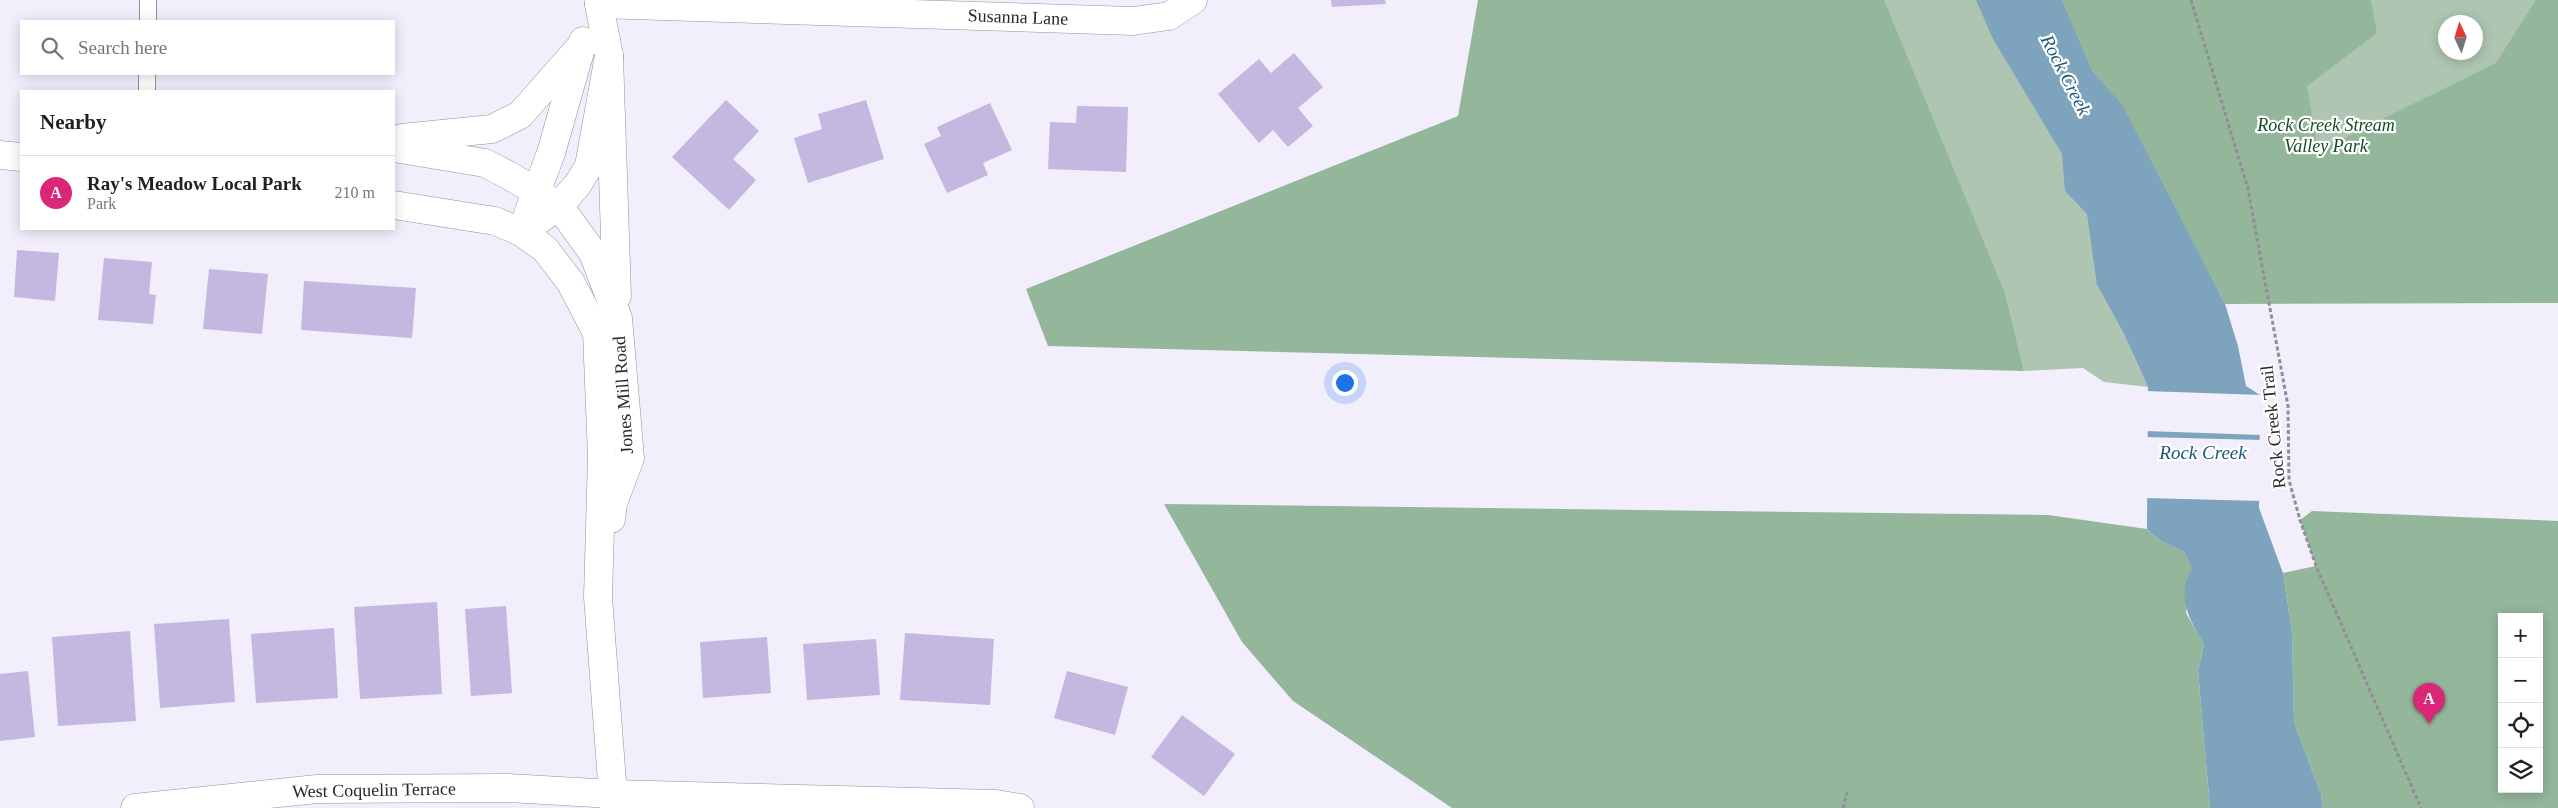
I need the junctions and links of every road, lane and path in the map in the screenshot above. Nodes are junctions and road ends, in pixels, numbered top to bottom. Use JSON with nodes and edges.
{"nodes":[{"id":1,"x":148,"y":0,"type":"edge"},
{"id":2,"x":1193,"y":0,"type":"edge"},
{"id":3,"x":2190,"y":0,"type":"edge"},
{"id":4,"x":599,"y":2,"type":"edge"},
{"id":5,"x":148,"y":20,"type":"edge"},
{"id":6,"x":581,"y":46,"type":"junction"},
{"id":7,"x":609,"y":56,"type":"junction"},
{"id":8,"x":147,"y":75,"type":"edge"},
{"id":9,"x":147,"y":90,"type":"edge"},
{"id":10,"x":395,"y":139,"type":"edge"},
{"id":11,"x":395,"y":148,"type":"edge"},
{"id":12,"x":0,"y":155,"type":"edge"},
{"id":13,"x":20,"y":157,"type":"edge"},
{"id":14,"x":548,"y":198,"type":"junction"},
{"id":15,"x":395,"y":205,"type":"edge"},
{"id":16,"x":521,"y":232,"type":"junction"},
{"id":17,"x":618,"y":318,"type":"junction"},
{"id":18,"x":598,"y":596,"type":"junction"},
{"id":19,"x":1847,"y":792,"type":"dead end"},
{"id":20,"x":613,"y":801,"type":"edge"},
{"id":21,"x":135,"y":808,"type":"edge"},
{"id":22,"x":1020,"y":808,"type":"edge"},
{"id":23,"x":1843,"y":808,"type":"edge"},
{"id":24,"x":2421,"y":808,"type":"edge"}],
"edges":[{"from":1,"to":5,"type":"lane"},
{"from":2,"to":4,"type":"street","name":"Susanna Lane"},
{"from":3,"to":24,"type":"path","name":"Rock Creek Trail"},
{"from":4,"to":6,"type":"street"},
{"from":4,"to":7,"type":"street"},
{"from":6,"to":10,"type":"street"},
{"from":6,"to":14,"type":"street"},
{"from":7,"to":14,"type":"street"},
{"from":7,"to":17,"type":"street"},
{"from":8,"to":9,"type":"lane"},
{"from":11,"to":14,"type":"street"},
{"from":12,"to":13,"type":"street"},
{"from":14,"to":16,"type":"street"},
{"from":14,"to":17,"type":"street","name":"Jones Mill Road"},
{"from":15,"to":16,"type":"street","name":"Jones Mill Road"},
{"from":16,"to":18,"type":"street","name":"Jones Mill Road"},
{"from":17,"to":18,"type":"street","name":"Jones Mill Road"},
{"from":18,"to":20,"type":"street","name":"Jones Mill Road"},
{"from":19,"to":23,"type":"path"},
{"from":20,"to":21,"type":"street","name":"West Coquelin Terrace"},
{"from":20,"to":22,"type":"street","name":"West Coquelin Terrace"}]}
